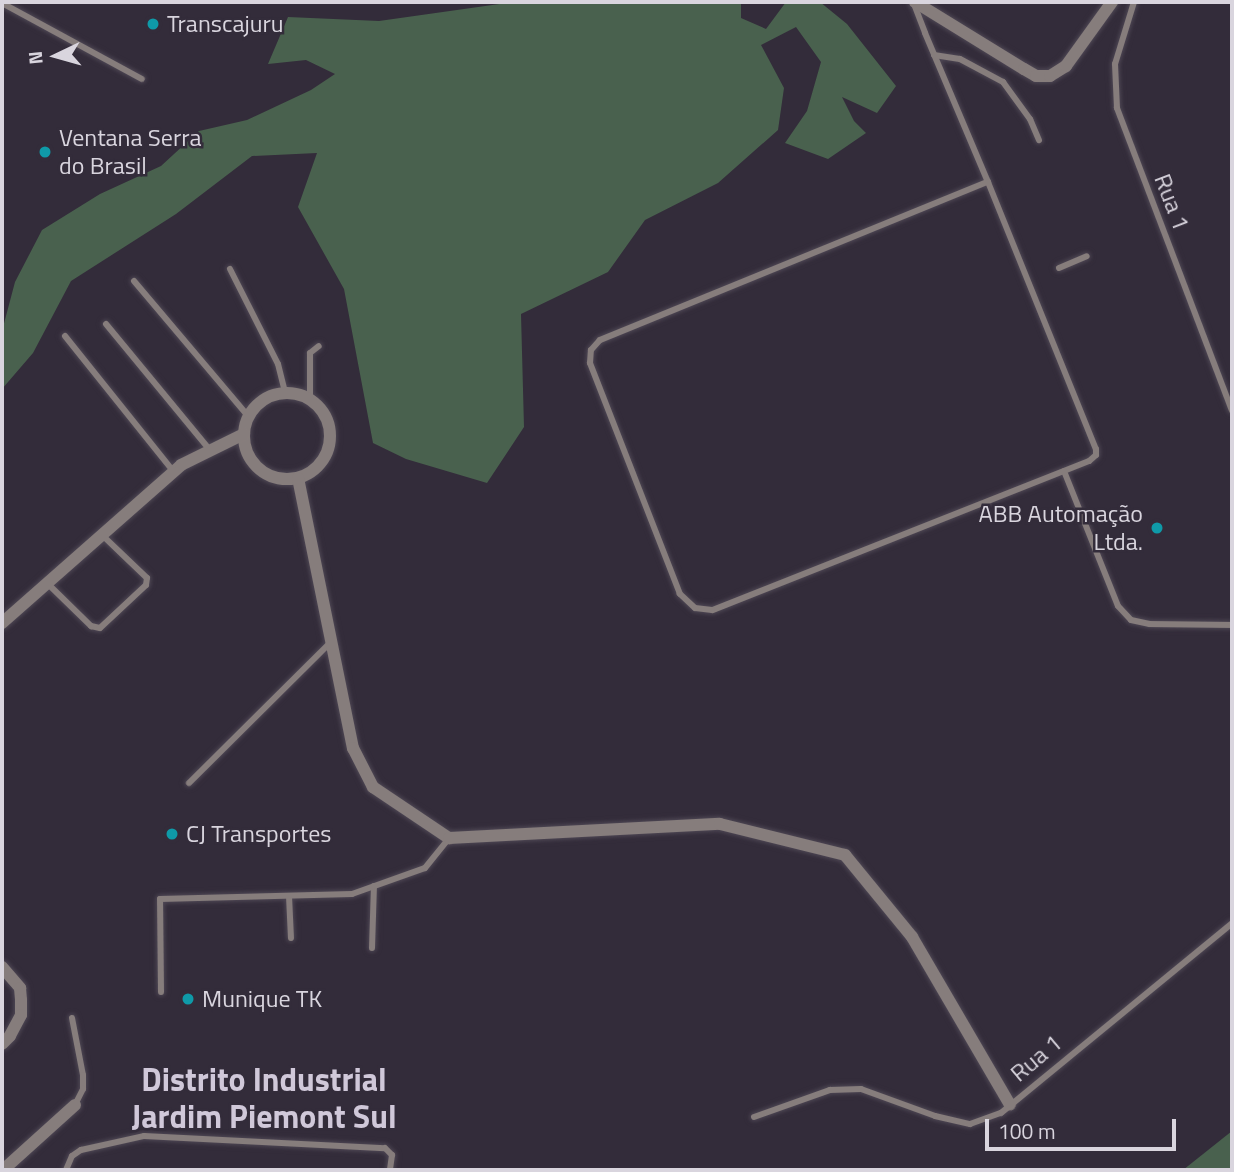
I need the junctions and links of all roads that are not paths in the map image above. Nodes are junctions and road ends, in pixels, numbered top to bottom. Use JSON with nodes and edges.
{"nodes":[{"id":1,"x":914,"y":2,"type":"edge"},
{"id":2,"x":1112,"y":2,"type":"edge"},
{"id":3,"x":1134,"y":2,"type":"edge"},
{"id":4,"x":2,"y":3,"type":"edge"},
{"id":5,"x":934,"y":55,"type":"junction"},
{"id":6,"x":142,"y":79,"type":"dead end"},
{"id":7,"x":1039,"y":140,"type":"dead end"},
{"id":8,"x":988,"y":183,"type":"junction"},
{"id":9,"x":1087,"y":256,"type":"dead end"},
{"id":10,"x":1059,"y":268,"type":"dead end"},
{"id":11,"x":230,"y":269,"type":"dead end"},
{"id":12,"x":134,"y":281,"type":"dead end"},
{"id":13,"x":106,"y":324,"type":"dead end"},
{"id":14,"x":65,"y":336,"type":"dead end"},
{"id":15,"x":319,"y":346,"type":"dead end"},
{"id":16,"x":285,"y":393,"type":"junction"},
{"id":17,"x":310,"y":400,"type":"junction"},
{"id":18,"x":1232,"y":410,"type":"edge"},
{"id":19,"x":248,"y":417,"type":"junction"},
{"id":20,"x":244,"y":434,"type":"junction"},
{"id":21,"x":209,"y":449,"type":"junction"},
{"id":22,"x":1064,"y":471,"type":"junction"},
{"id":23,"x":174,"y":472,"type":"junction"},
{"id":24,"x":298,"y":478,"type":"junction"},
{"id":25,"x":102,"y":535,"type":"junction"},
{"id":26,"x":47,"y":583,"type":"junction"},
{"id":27,"x":2,"y":623,"type":"edge"},
{"id":28,"x":1232,"y":625,"type":"edge"},
{"id":29,"x":331,"y":642,"type":"junction"},
{"id":30,"x":189,"y":783,"type":"dead end"},
{"id":31,"x":449,"y":838,"type":"junction"},
{"id":32,"x":374,"y":886,"type":"junction"},
{"id":33,"x":289,"y":896,"type":"junction"},
{"id":34,"x":1232,"y":923,"type":"edge"},
{"id":35,"x":291,"y":938,"type":"dead end"},
{"id":36,"x":372,"y":948,"type":"dead end"},
{"id":37,"x":2,"y":967,"type":"edge"},
{"id":38,"x":161,"y":992,"type":"dead end"},
{"id":39,"x":72,"y":1018,"type":"dead end"},
{"id":40,"x":2,"y":1044,"type":"edge"},
{"id":41,"x":75,"y":1105,"type":"joint"},
{"id":42,"x":1010,"y":1105,"type":"junction"},
{"id":43,"x":754,"y":1116,"type":"dead end"},
{"id":44,"x":3,"y":1170,"type":"edge"},
{"id":45,"x":66,"y":1170,"type":"edge"},
{"id":46,"x":390,"y":1170,"type":"edge"}],
"edges":[{"from":1,"to":2,"type":"street"},
{"from":1,"to":5,"type":"lane"},
{"from":3,"to":18,"type":"lane","name":"Rua 1"},
{"from":4,"to":6,"type":"lane"},
{"from":5,"to":7,"type":"lane"},
{"from":5,"to":8,"type":"lane"},
{"from":8,"to":22,"type":"lane"},
{"from":8,"to":22,"type":"lane"},
{"from":9,"to":10,"type":"lane"},
{"from":11,"to":16,"type":"lane"},
{"from":12,"to":19,"type":"lane"},
{"from":13,"to":21,"type":"lane"},
{"from":14,"to":23,"type":"lane"},
{"from":15,"to":17,"type":"lane"},
{"from":16,"to":17,"type":"street"},
{"from":16,"to":19,"type":"street"},
{"from":17,"to":24,"type":"street"},
{"from":19,"to":20,"type":"street"},
{"from":20,"to":21,"type":"street"},
{"from":20,"to":24,"type":"street"},
{"from":21,"to":23,"type":"street"},
{"from":22,"to":28,"type":"lane"},
{"from":23,"to":25,"type":"street"},
{"from":24,"to":29,"type":"street"},
{"from":25,"to":26,"type":"street"},
{"from":25,"to":26,"type":"lane"},
{"from":26,"to":27,"type":"street"},
{"from":29,"to":30,"type":"lane"},
{"from":29,"to":31,"type":"street"},
{"from":31,"to":32,"type":"lane"},
{"from":31,"to":42,"type":"street"},
{"from":32,"to":33,"type":"lane"},
{"from":32,"to":36,"type":"lane"},
{"from":33,"to":35,"type":"lane"},
{"from":33,"to":38,"type":"lane"},
{"from":34,"to":42,"type":"lane","name":"Rua 1"},
{"from":37,"to":40,"type":"street"},
{"from":39,"to":41,"type":"lane"},
{"from":41,"to":44,"type":"street"},
{"from":42,"to":43,"type":"lane","name":"Rua 1"},
{"from":45,"to":46,"type":"lane"}]}
